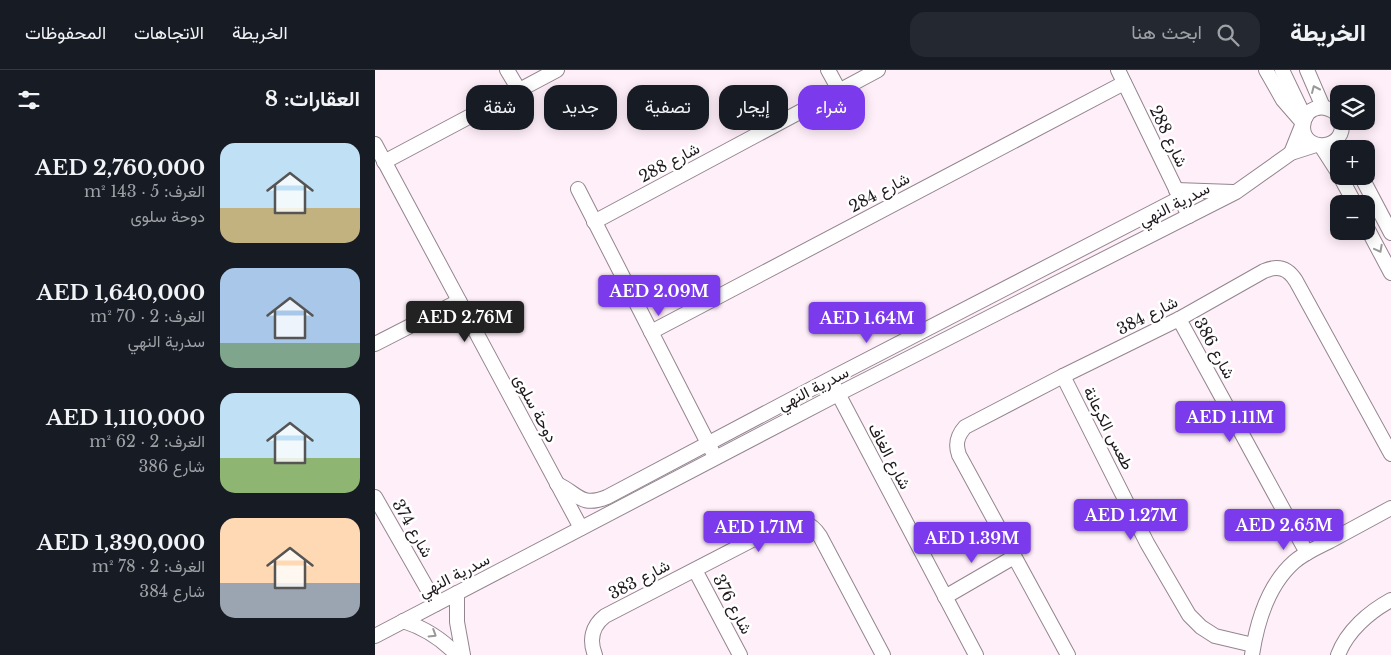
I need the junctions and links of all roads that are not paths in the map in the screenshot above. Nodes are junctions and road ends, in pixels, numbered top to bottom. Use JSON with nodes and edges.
{"nodes":[{"id":1,"x":507,"y":70,"type":"edge"},
{"id":2,"x":557,"y":70,"type":"edge"},
{"id":3,"x":828,"y":70,"type":"edge"},
{"id":4,"x":878,"y":70,"type":"edge"},
{"id":5,"x":1118,"y":70,"type":"edge"},
{"id":6,"x":1266,"y":70,"type":"edge"},
{"id":7,"x":1282,"y":70,"type":"edge"},
{"id":8,"x":1307,"y":70,"type":"edge"},
{"id":9,"x":1124,"y":83,"type":"junction"},
{"id":10,"x":516,"y":85,"type":"edge"},
{"id":11,"x":528,"y":85,"type":"edge"},
{"id":12,"x":836,"y":85,"type":"edge"},
{"id":13,"x":849,"y":85,"type":"edge"},
{"id":14,"x":1323,"y":107,"type":"junction"},
{"id":15,"x":1330,"y":110,"type":"edge"},
{"id":16,"x":798,"y":112,"type":"edge"},
{"id":17,"x":466,"y":118,"type":"edge"},
{"id":18,"x":1304,"y":120,"type":"junction"},
{"id":19,"x":1342,"y":130,"type":"edge"},
{"id":20,"x":1340,"y":136,"type":"junction"},
{"id":21,"x":1342,"y":140,"type":"edge"},
{"id":22,"x":375,"y":144,"type":"edge"},
{"id":23,"x":1319,"y":146,"type":"junction"},
{"id":24,"x":1291,"y":152,"type":"junction"},
{"id":25,"x":384,"y":162,"type":"junction"},
{"id":26,"x":1330,"y":162,"type":"edge"},
{"id":27,"x":1366,"y":185,"type":"edge"},
{"id":28,"x":578,"y":189,"type":"dead end"},
{"id":29,"x":1236,"y":192,"type":"junction"},
{"id":30,"x":1178,"y":194,"type":"junction"},
{"id":31,"x":1189,"y":216,"type":"junction"},
{"id":32,"x":594,"y":222,"type":"junction"},
{"id":33,"x":1391,"y":233,"type":"edge"},
{"id":34,"x":1374,"y":240,"type":"edge"},
{"id":35,"x":1391,"y":272,"type":"edge"},
{"id":36,"x":459,"y":300,"type":"junction"},
{"id":37,"x":1179,"y":319,"type":"junction"},
{"id":38,"x":651,"y":332,"type":"junction"},
{"id":39,"x":375,"y":344,"type":"edge"},
{"id":40,"x":1063,"y":376,"type":"junction"},
{"id":41,"x":830,"y":379,"type":"junction"},
{"id":42,"x":838,"y":394,"type":"junction"},
{"id":43,"x":708,"y":443,"type":"junction"},
{"id":44,"x":1391,"y":454,"type":"edge"},
{"id":45,"x":716,"y":458,"type":"junction"},
{"id":46,"x":557,"y":484,"type":"junction"},
{"id":47,"x":375,"y":497,"type":"edge"},
{"id":48,"x":1391,"y":508,"type":"edge"},
{"id":49,"x":581,"y":528,"type":"junction"},
{"id":50,"x":1307,"y":553,"type":"junction"},
{"id":51,"x":1014,"y":557,"type":"junction"},
{"id":52,"x":695,"y":570,"type":"junction"},
{"id":53,"x":457,"y":593,"type":"junction"},
{"id":54,"x":945,"y":597,"type":"junction"},
{"id":55,"x":1391,"y":600,"type":"edge"},
{"id":56,"x":436,"y":604,"type":"junction"},
{"id":57,"x":403,"y":621,"type":"junction"},
{"id":58,"x":375,"y":636,"type":"edge"},
{"id":59,"x":1252,"y":650,"type":"edge"},
{"id":60,"x":457,"y":655,"type":"edge"},
{"id":61,"x":463,"y":655,"type":"edge"},
{"id":62,"x":595,"y":655,"type":"edge"},
{"id":63,"x":740,"y":655,"type":"edge"},
{"id":64,"x":883,"y":655,"type":"edge"},
{"id":65,"x":976,"y":655,"type":"edge"},
{"id":66,"x":1068,"y":655,"type":"edge"},
{"id":67,"x":1338,"y":655,"type":"edge"}],
"edges":[{"from":1,"to":10,"type":"street"},
{"from":2,"to":11,"type":"street"},
{"from":3,"to":12,"type":"street"},
{"from":4,"to":13,"type":"street","name":"شارع 288"},
{"from":5,"to":9,"type":"street","name":"شارع 288"},
{"from":6,"to":18,"type":"street"},
{"from":7,"to":18,"type":"street"},
{"from":14,"to":8,"type":"street","one_way":true},
{"from":9,"to":30,"type":"street","name":"شارع 288"},
{"from":9,"to":38,"type":"street","name":"شارع 284"},
{"from":14,"to":15,"type":"street"},
{"from":14,"to":18,"type":"street"},
{"from":16,"to":32,"type":"street","name":"شارع 288"},
{"from":17,"to":25,"type":"street"},
{"from":18,"to":23,"type":"street"},
{"from":18,"to":24,"type":"street"},
{"from":19,"to":20,"type":"street"},
{"from":20,"to":21,"type":"street"},
{"from":20,"to":23,"type":"street","name":"سدرية النهي"},
{"from":22,"to":25,"type":"street","name":"دوحة سلوى"},
{"from":23,"to":24,"type":"street","name":"سدرية النهي"},
{"from":23,"to":26,"type":"street"},
{"from":24,"to":29,"type":"street","name":"سدرية النهي"},
{"from":25,"to":36,"type":"street","name":"دوحة سلوى"},
{"from":27,"to":33,"type":"street"},
{"from":28,"to":32,"type":"street"},
{"from":29,"to":30,"type":"street"},
{"from":29,"to":31,"type":"street","name":"سدرية النهي"},
{"from":30,"to":31,"type":"street","name":"شارع 288"},
{"from":30,"to":41,"type":"street"},
{"from":31,"to":42,"type":"street","name":"سدرية النهي"},
{"from":32,"to":38,"type":"street"},
{"from":34,"to":35,"type":"street","one_way":true},
{"from":36,"to":39,"type":"street"},
{"from":36,"to":46,"type":"street","name":"دوحة سلوى"},
{"from":37,"to":40,"type":"street","name":"شارع 384"},
{"from":37,"to":44,"type":"street","name":"شارع 384"},
{"from":37,"to":50,"type":"street","name":"شارع 386"},
{"from":38,"to":43,"type":"street"},
{"from":40,"to":51,"type":"street","name":"شارع 384"},
{"from":40,"to":59,"type":"street","name":"طعس الكرعانة"},
{"from":41,"to":42,"type":"street","name":"شارع الغاف"},
{"from":41,"to":43,"type":"street"},
{"from":42,"to":45,"type":"street","name":"سدرية النهي"},
{"from":42,"to":54,"type":"street","name":"شارع الغاف"},
{"from":43,"to":45,"type":"street"},
{"from":43,"to":46,"type":"street"},
{"from":45,"to":49,"type":"street","name":"سدرية النهي"},
{"from":46,"to":49,"type":"street","name":"دوحة سلوى"},
{"from":47,"to":56,"type":"street","name":"شارع 374"},
{"from":48,"to":50,"type":"street"},
{"from":49,"to":53,"type":"street","name":"سدرية النهي"},
{"from":50,"to":59,"type":"street"},
{"from":51,"to":54,"type":"street"},
{"from":51,"to":66,"type":"street","name":"شارع 384"},
{"from":52,"to":62,"type":"street","name":"شارع 383"},
{"from":52,"to":63,"type":"street","name":"شارع 376"},
{"from":52,"to":64,"type":"street","name":"شارع 383"},
{"from":53,"to":56,"type":"street","name":"سدرية النهي"},
{"from":53,"to":61,"type":"street"},
{"from":54,"to":65,"type":"street","name":"شارع الغاف"},
{"from":55,"to":67,"type":"street"},
{"from":56,"to":57,"type":"street","name":"سدرية النهي"},
{"from":57,"to":58,"type":"street","name":"سدرية النهي"},
{"from":57,"to":60,"type":"street","one_way":true}]}
